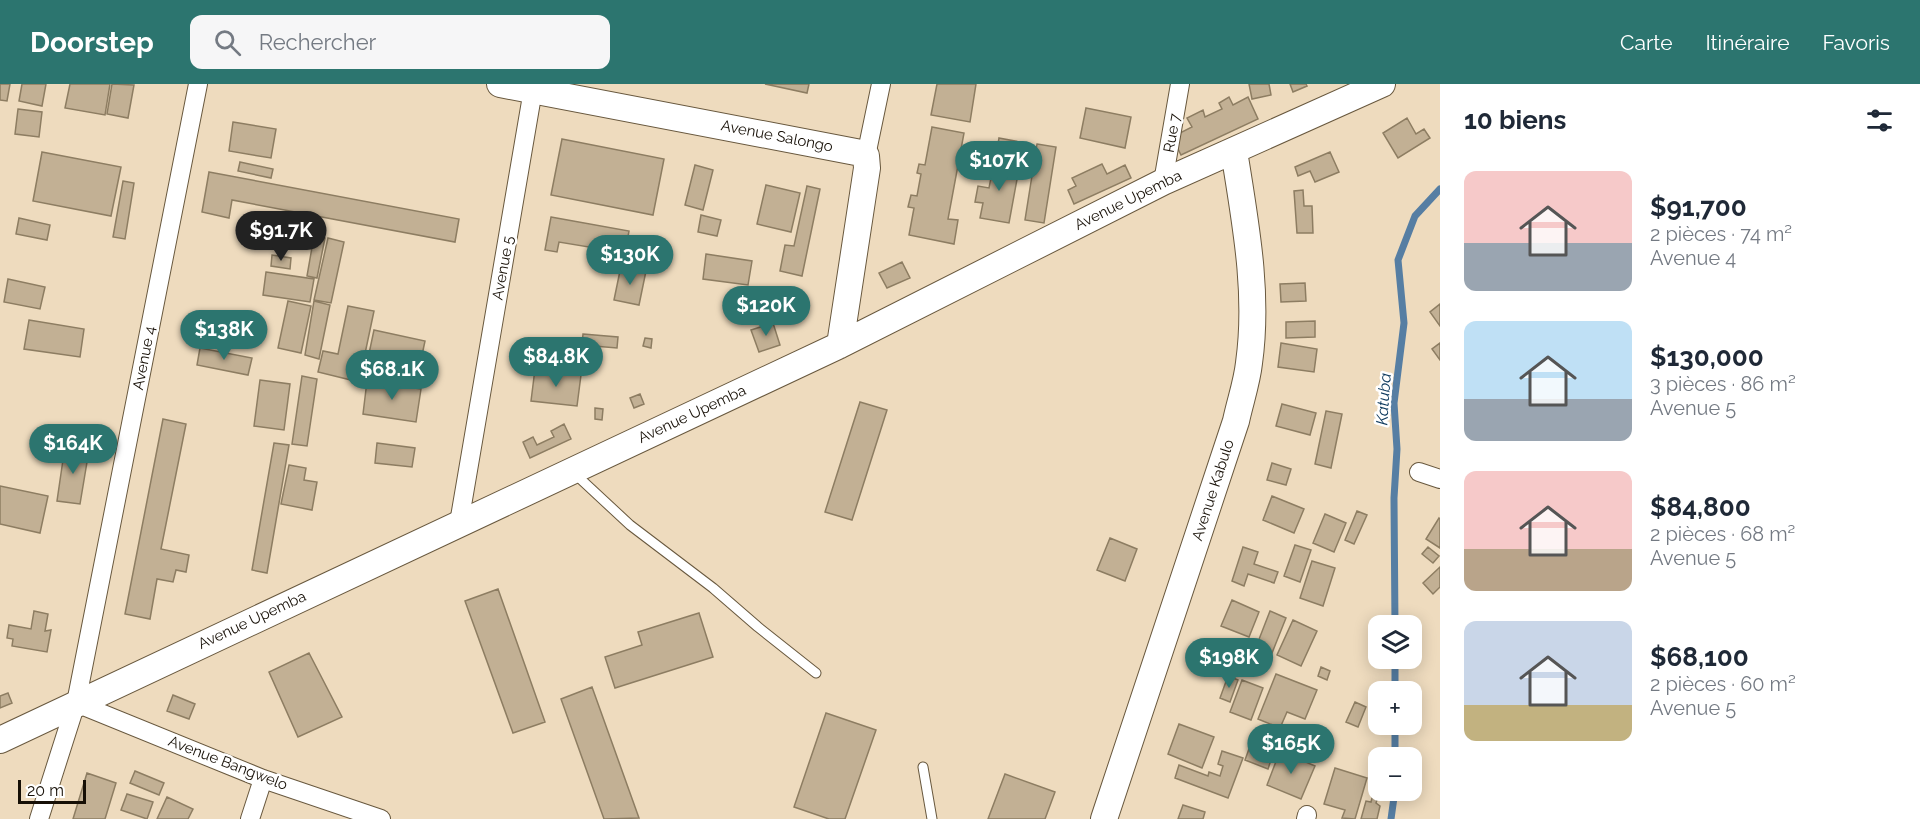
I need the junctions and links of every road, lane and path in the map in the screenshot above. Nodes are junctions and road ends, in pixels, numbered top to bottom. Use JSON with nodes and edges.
{"nodes":[{"id":1,"x":198,"y":84,"type":"edge"},
{"id":2,"x":500,"y":84,"type":"edge"},
{"id":3,"x":881,"y":84,"type":"edge"},
{"id":4,"x":1180,"y":84,"type":"edge"},
{"id":5,"x":1382,"y":84,"type":"edge"},
{"id":6,"x":533,"y":87,"type":"edge"},
{"id":7,"x":1234,"y":151,"type":"junction"},
{"id":8,"x":866,"y":156,"type":"junction"},
{"id":9,"x":1163,"y":182,"type":"junction"},
{"id":10,"x":840,"y":345,"type":"junction"},
{"id":11,"x":571,"y":471,"type":"junction"},
{"id":12,"x":1419,"y":472,"type":"dead end"},
{"id":13,"x":1440,"y":478,"type":"edge"},
{"id":14,"x":459,"y":523,"type":"junction"},
{"id":15,"x":816,"y":673,"type":"dead end"},
{"id":16,"x":76,"y":703,"type":"junction"},
{"id":17,"x":0,"y":740,"type":"edge"},
{"id":18,"x":922,"y":767,"type":"dead end"},
{"id":19,"x":263,"y":779,"type":"junction"},
{"id":20,"x":39,"y":819,"type":"edge"},
{"id":21,"x":250,"y":819,"type":"edge"},
{"id":22,"x":381,"y":819,"type":"edge"},
{"id":23,"x":932,"y":819,"type":"edge"},
{"id":24,"x":1104,"y":819,"type":"edge"}],
"edges":[{"from":1,"to":16,"type":"street","name":"Avenue 4"},
{"from":2,"to":6,"type":"street","name":"Avenue Salongo"},
{"from":3,"to":8,"type":"street"},
{"from":4,"to":9,"type":"street","name":"Rue 7"},
{"from":5,"to":7,"type":"street","name":"Avenue Upemba"},
{"from":6,"to":8,"type":"street","name":"Avenue Salongo"},
{"from":6,"to":14,"type":"street","name":"Avenue 5"},
{"from":7,"to":9,"type":"street","name":"Avenue Upemba"},
{"from":7,"to":24,"type":"street","name":"Avenue Kabulo"},
{"from":8,"to":10,"type":"street"},
{"from":9,"to":10,"type":"street","name":"Avenue Upemba"},
{"from":10,"to":11,"type":"street","name":"Avenue Upemba"},
{"from":11,"to":14,"type":"street","name":"Avenue Upemba"},
{"from":11,"to":15,"type":"lane"},
{"from":12,"to":13,"type":"street"},
{"from":14,"to":16,"type":"street","name":"Avenue Upemba"},
{"from":16,"to":17,"type":"street","name":"Avenue Upemba"},
{"from":16,"to":19,"type":"street","name":"Avenue Bangwelo"},
{"from":16,"to":20,"type":"street","name":"Avenue 4"},
{"from":18,"to":23,"type":"lane"},
{"from":19,"to":21,"type":"street"},
{"from":19,"to":22,"type":"street","name":"Avenue Bangwelo"}]}
